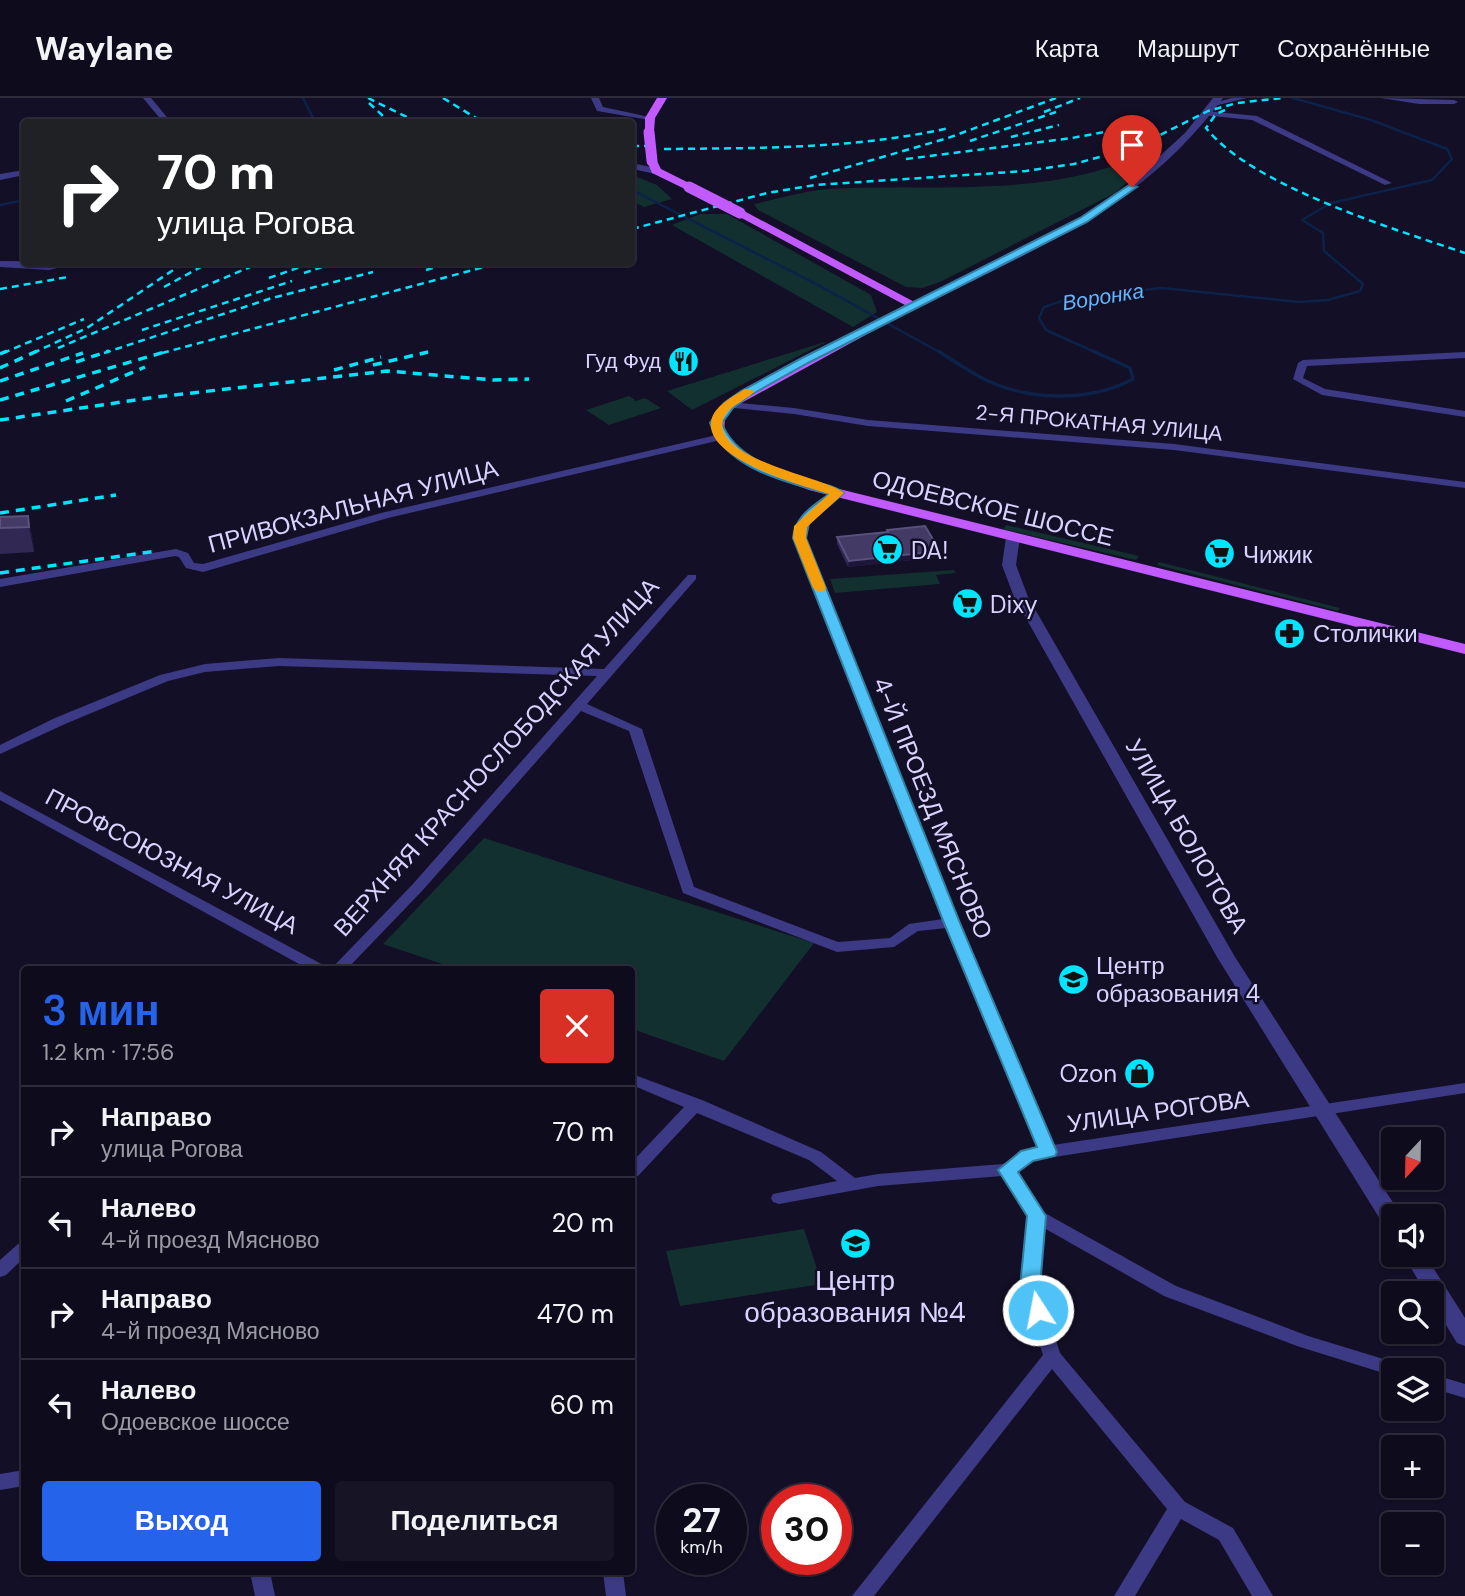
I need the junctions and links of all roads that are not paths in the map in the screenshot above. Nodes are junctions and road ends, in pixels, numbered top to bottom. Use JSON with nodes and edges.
{"nodes":[{"id":1,"x":147,"y":98,"type":"edge"},
{"id":2,"x":595,"y":98,"type":"edge"},
{"id":3,"x":662,"y":98,"type":"edge"},
{"id":4,"x":1243,"y":98,"type":"edge"},
{"id":5,"x":1385,"y":98,"type":"edge"},
{"id":6,"x":1454,"y":100,"type":"edge"},
{"id":7,"x":1213,"y":105,"type":"edge"},
{"id":8,"x":1463,"y":106,"type":"dead end"},
{"id":9,"x":650,"y":118,"type":"junction"},
{"id":10,"x":164,"y":119,"type":"edge"},
{"id":11,"x":635,"y":166,"type":"edge"},
{"id":12,"x":654,"y":166,"type":"junction"},
{"id":13,"x":21,"y":174,"type":"edge"},
{"id":14,"x":0,"y":177,"type":"edge"},
{"id":15,"x":1388,"y":183,"type":"dead end"},
{"id":16,"x":0,"y":264,"type":"edge"},
{"id":17,"x":21,"y":265,"type":"edge"},
{"id":18,"x":33,"y":266,"type":"edge"},
{"id":19,"x":55,"y":266,"type":"edge"},
{"id":20,"x":914,"y":305,"type":"junction"},
{"id":21,"x":1465,"y":355,"type":"edge"},
{"id":22,"x":729,"y":405,"type":"junction"},
{"id":23,"x":1465,"y":414,"type":"edge"},
{"id":24,"x":721,"y":438,"type":"junction"},
{"id":25,"x":1465,"y":485,"type":"edge"},
{"id":26,"x":838,"y":493,"type":"junction"},
{"id":27,"x":1013,"y":537,"type":"junction"},
{"id":28,"x":692,"y":577,"type":"dead end"},
{"id":29,"x":0,"y":583,"type":"edge"},
{"id":30,"x":1465,"y":649,"type":"edge"},
{"id":31,"x":606,"y":673,"type":"junction"},
{"id":32,"x":578,"y":705,"type":"junction"},
{"id":33,"x":0,"y":750,"type":"edge"},
{"id":34,"x":0,"y":795,"type":"edge"},
{"id":35,"x":952,"y":923,"type":"junction"},
{"id":36,"x":315,"y":966,"type":"edge"},
{"id":37,"x":341,"y":966,"type":"edge"},
{"id":38,"x":635,"y":1080,"type":"edge"},
{"id":39,"x":1465,"y":1088,"type":"edge"},
{"id":40,"x":696,"y":1104,"type":"junction"},
{"id":41,"x":1325,"y":1111,"type":"junction"},
{"id":42,"x":1048,"y":1152,"type":"junction"},
{"id":43,"x":635,"y":1169,"type":"edge"},
{"id":44,"x":1007,"y":1170,"type":"junction"},
{"id":45,"x":853,"y":1185,"type":"junction"},
{"id":46,"x":779,"y":1198,"type":"dead end"},
{"id":47,"x":1382,"y":1204,"type":"edge"},
{"id":48,"x":1037,"y":1216,"type":"junction"},
{"id":49,"x":21,"y":1251,"type":"edge"},
{"id":50,"x":1421,"y":1267,"type":"edge"},
{"id":51,"x":0,"y":1270,"type":"edge"},
{"id":52,"x":1465,"y":1337,"type":"edge"},
{"id":53,"x":1052,"y":1356,"type":"junction"},
{"id":54,"x":1381,"y":1365,"type":"edge"},
{"id":55,"x":1444,"y":1385,"type":"edge"},
{"id":56,"x":1465,"y":1391,"type":"edge"},
{"id":57,"x":21,"y":1478,"type":"edge"},
{"id":58,"x":0,"y":1482,"type":"edge"},
{"id":59,"x":1178,"y":1508,"type":"junction"},
{"id":60,"x":261,"y":1575,"type":"edge"},
{"id":61,"x":613,"y":1575,"type":"edge"},
{"id":62,"x":265,"y":1596,"type":"edge"},
{"id":63,"x":616,"y":1596,"type":"edge"},
{"id":64,"x":862,"y":1596,"type":"edge"},
{"id":65,"x":1124,"y":1596,"type":"edge"},
{"id":66,"x":1263,"y":1596,"type":"edge"}],
"edges":[{"from":1,"to":10,"type":"street"},
{"from":2,"to":9,"type":"street"},
{"from":3,"to":9,"type":"main road"},
{"from":4,"to":7,"type":"street"},
{"from":5,"to":6,"type":"street"},
{"from":6,"to":8,"type":"street"},
{"from":7,"to":15,"type":"street"},
{"from":7,"to":20,"type":"street"},
{"from":9,"to":12,"type":"main road","bridge":true},
{"from":11,"to":12,"type":"street"},
{"from":12,"to":20,"type":"main road","bridge":true},
{"from":13,"to":14,"type":"street"},
{"from":16,"to":17,"type":"street"},
{"from":18,"to":19,"type":"street"},
{"from":20,"to":22,"type":"main road"},
{"from":21,"to":23,"type":"street"},
{"from":22,"to":24,"type":"main road"},
{"from":22,"to":25,"type":"street","name":"2-Я ПРОКАТНАЯ УЛИЦА"},
{"from":24,"to":26,"type":"main road","name":"ОДОЕВСКОЕ ШОССЕ"},
{"from":24,"to":29,"type":"street","name":"ПРИВОКЗАЛЬНАЯ УЛИЦА"},
{"from":26,"to":27,"type":"main road","name":"ОДОЕВСКОЕ ШОССЕ"},
{"from":26,"to":35,"type":"street","name":"4-Й ПРОЕЗД МЯСНОВО"},
{"from":27,"to":30,"type":"main road","name":"ОДОЕВСКОЕ ШОССЕ"},
{"from":27,"to":41,"type":"street","name":"УЛИЦА БОЛОТОВА"},
{"from":28,"to":31,"type":"street","name":"ВЕРХНЯЯ КРАСНОСЛОБОДСКАЯ УЛИЦА"},
{"from":31,"to":32,"type":"street","name":"ВЕРХНЯЯ КРАСНОСЛОБОДСКАЯ УЛИЦА"},
{"from":31,"to":33,"type":"street"},
{"from":32,"to":35,"type":"street"},
{"from":32,"to":37,"type":"street","name":"ВЕРХНЯЯ КРАСНОСЛОБОДСКАЯ УЛИЦА"},
{"from":34,"to":36,"type":"street","name":"ПРОФСОЮЗНАЯ УЛИЦА"},
{"from":35,"to":42,"type":"street","name":"4-Й ПРОЕЗД МЯСНОВО"},
{"from":38,"to":40,"type":"street"},
{"from":39,"to":41,"type":"street","name":"УЛИЦА РОГОВА"},
{"from":40,"to":43,"type":"street"},
{"from":40,"to":45,"type":"street"},
{"from":41,"to":42,"type":"street","name":"УЛИЦА РОГОВА"},
{"from":41,"to":47,"type":"street","name":"УЛИЦА БОЛОТОВА"},
{"from":42,"to":44,"type":"street","name":"УЛИЦА РОГОВА"},
{"from":44,"to":45,"type":"street","name":"УЛИЦА РОГОВА"},
{"from":44,"to":48,"type":"street"},
{"from":45,"to":46,"type":"street","name":"УЛИЦА РОГОВА"},
{"from":48,"to":53,"type":"street"},
{"from":48,"to":54,"type":"street"},
{"from":49,"to":51,"type":"street"},
{"from":50,"to":52,"type":"street"},
{"from":53,"to":59,"type":"street"},
{"from":53,"to":64,"type":"street"},
{"from":55,"to":56,"type":"street"},
{"from":57,"to":58,"type":"street"},
{"from":59,"to":65,"type":"street"},
{"from":59,"to":66,"type":"street"},
{"from":60,"to":62,"type":"street"},
{"from":61,"to":63,"type":"street"}]}
